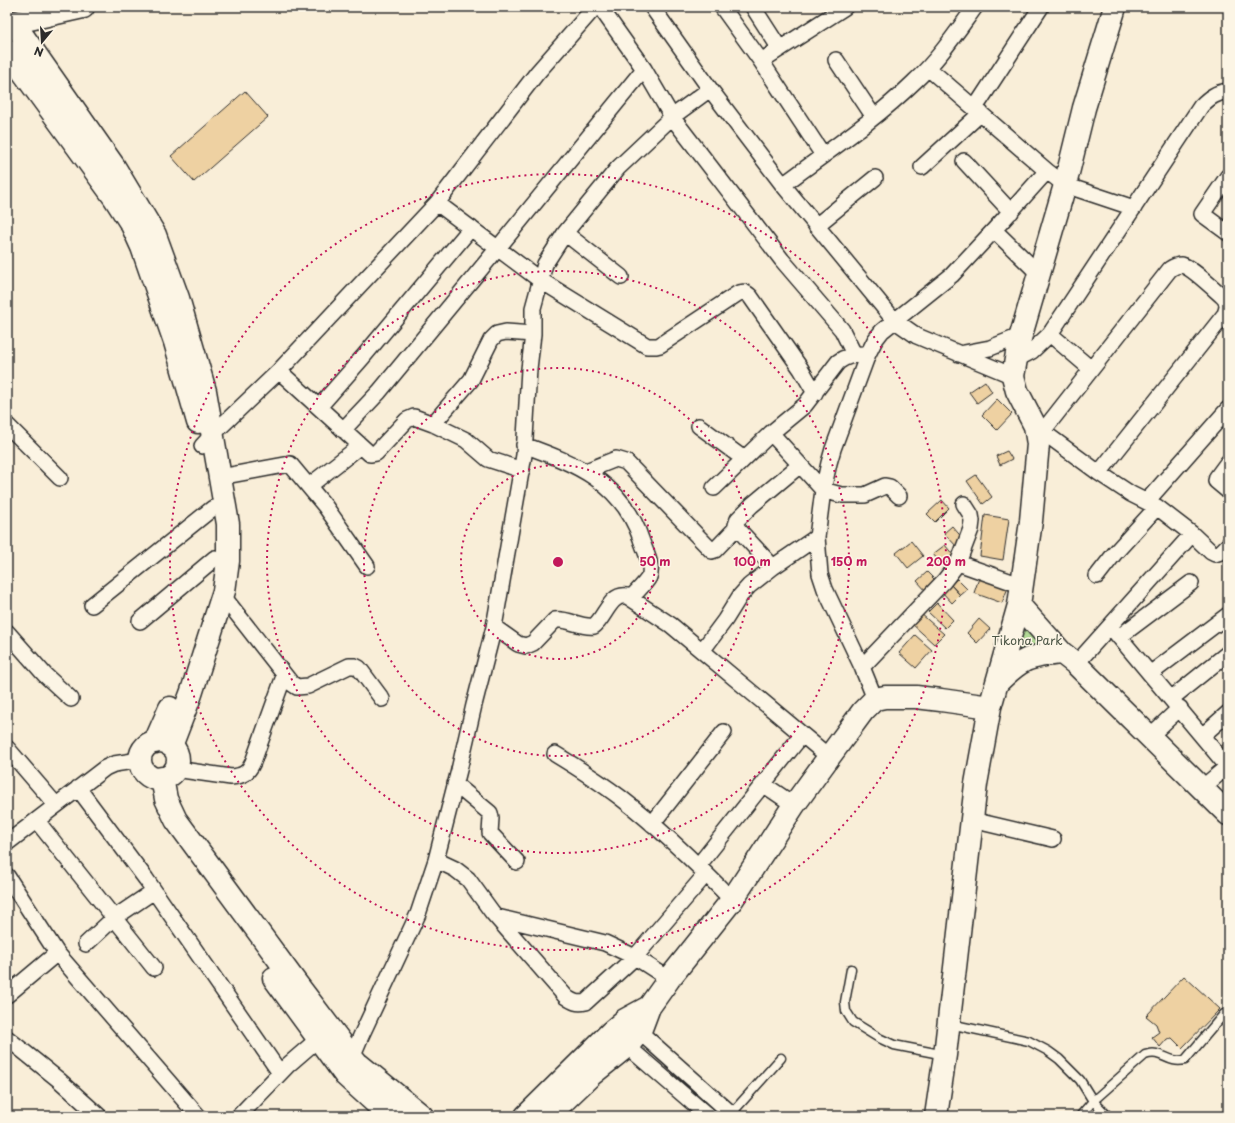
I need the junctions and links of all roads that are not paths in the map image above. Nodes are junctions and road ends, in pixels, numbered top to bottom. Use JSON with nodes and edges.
{"nodes":[{"id":1,"x":83,"y":7,"type":"edge"},
{"id":2,"x":595,"y":7,"type":"edge"},
{"id":3,"x":600,"y":7,"type":"edge"},
{"id":4,"x":652,"y":7,"type":"edge"},
{"id":5,"x":722,"y":7,"type":"edge"},
{"id":6,"x":753,"y":7,"type":"edge"},
{"id":7,"x":845,"y":7,"type":"edge"},
{"id":8,"x":975,"y":7,"type":"edge"},
{"id":9,"x":1041,"y":7,"type":"edge"},
{"id":10,"x":1114,"y":7,"type":"edge"},
{"id":11,"x":828,"y":12,"type":"edge"},
{"id":12,"x":10,"y":23,"type":"edge"},
{"id":13,"x":780,"y":49,"type":"junction"},
{"id":14,"x":7,"y":50,"type":"edge"},
{"id":15,"x":836,"y":60,"type":"dead end"},
{"id":16,"x":761,"y":61,"type":"junction"},
{"id":17,"x":928,"y":68,"type":"junction"},
{"id":18,"x":644,"y":69,"type":"junction"},
{"id":19,"x":710,"y":89,"type":"junction"},
{"id":20,"x":1228,"y":91,"type":"edge"},
{"id":21,"x":978,"y":111,"type":"junction"},
{"id":22,"x":672,"y":117,"type":"junction"},
{"id":23,"x":874,"y":117,"type":"junction"},
{"id":24,"x":823,"y":155,"type":"junction"},
{"id":25,"x":964,"y":161,"type":"dead end"},
{"id":26,"x":922,"y":167,"type":"dead end"},
{"id":27,"x":1047,"y":171,"type":"junction"},
{"id":28,"x":1228,"y":176,"type":"edge"},
{"id":29,"x":875,"y":178,"type":"dead end"},
{"id":30,"x":1065,"y":185,"type":"junction"},
{"id":31,"x":783,"y":186,"type":"junction"},
{"id":32,"x":437,"y":203,"type":"junction"},
{"id":33,"x":1134,"y":208,"type":"junction"},
{"id":34,"x":1011,"y":212,"type":"junction"},
{"id":35,"x":816,"y":226,"type":"junction"},
{"id":36,"x":471,"y":228,"type":"junction"},
{"id":37,"x":994,"y":230,"type":"junction"},
{"id":38,"x":564,"y":233,"type":"junction"},
{"id":39,"x":1228,"y":233,"type":"edge"},
{"id":40,"x":145,"y":234,"type":"junction"},
{"id":41,"x":498,"y":248,"type":"junction"},
{"id":42,"x":1039,"y":274,"type":"junction"},
{"id":43,"x":621,"y":277,"type":"dead end"},
{"id":44,"x":540,"y":280,"type":"junction"},
{"id":45,"x":1225,"y":291,"type":"edge"},
{"id":46,"x":894,"y":320,"type":"junction"},
{"id":47,"x":533,"y":334,"type":"junction"},
{"id":48,"x":1050,"y":334,"type":"junction"},
{"id":49,"x":1020,"y":336,"type":"junction"},
{"id":50,"x":861,"y":354,"type":"junction"},
{"id":51,"x":958,"y":354,"type":"junction"},
{"id":52,"x":1014,"y":368,"type":"junction"},
{"id":53,"x":1091,"y":369,"type":"junction"},
{"id":54,"x":280,"y":372,"type":"junction"},
{"id":55,"x":815,"y":393,"type":"junction"},
{"id":56,"x":319,"y":407,"type":"junction"},
{"id":57,"x":1228,"y":409,"type":"edge"},
{"id":58,"x":433,"y":424,"type":"junction"},
{"id":59,"x":7,"y":425,"type":"edge"},
{"id":60,"x":699,"y":426,"type":"dead end"},
{"id":61,"x":1039,"y":428,"type":"junction"},
{"id":62,"x":344,"y":430,"type":"junction"},
{"id":63,"x":771,"y":433,"type":"junction"},
{"id":64,"x":207,"y":440,"type":"junction"},
{"id":65,"x":524,"y":445,"type":"junction"},
{"id":66,"x":360,"y":446,"type":"junction"},
{"id":67,"x":744,"y":459,"type":"junction"},
{"id":68,"x":1228,"y":462,"type":"edge"},
{"id":69,"x":800,"y":465,"type":"junction"},
{"id":70,"x":522,"y":470,"type":"junction"},
{"id":71,"x":586,"y":471,"type":"junction"},
{"id":72,"x":1099,"y":473,"type":"junction"},
{"id":73,"x":220,"y":477,"type":"junction"},
{"id":74,"x":60,"y":478,"type":"dead end"},
{"id":75,"x":309,"y":486,"type":"junction"},
{"id":76,"x":714,"y":488,"type":"dead end"},
{"id":77,"x":823,"y":490,"type":"junction"},
{"id":78,"x":1228,"y":491,"type":"edge"},
{"id":79,"x":899,"y":496,"type":"dead end"},
{"id":80,"x":964,"y":504,"type":"dead end"},
{"id":81,"x":1152,"y":504,"type":"junction"},
{"id":82,"x":213,"y":508,"type":"junction"},
{"id":83,"x":736,"y":527,"type":"junction"},
{"id":84,"x":1192,"y":534,"type":"junction"},
{"id":85,"x":817,"y":537,"type":"junction"},
{"id":86,"x":1228,"y":545,"type":"edge"},
{"id":87,"x":215,"y":558,"type":"junction"},
{"id":88,"x":958,"y":563,"type":"junction"},
{"id":89,"x":367,"y":566,"type":"dead end"},
{"id":90,"x":773,"y":567,"type":"junction"},
{"id":91,"x":1098,"y":576,"type":"dead end"},
{"id":92,"x":1191,"y":583,"type":"dead end"},
{"id":93,"x":223,"y":596,"type":"junction"},
{"id":94,"x":1021,"y":596,"type":"junction"},
{"id":95,"x":632,"y":598,"type":"junction"},
{"id":96,"x":92,"y":605,"type":"dead end"},
{"id":97,"x":1228,"y":615,"type":"edge"},
{"id":98,"x":140,"y":621,"type":"dead end"},
{"id":99,"x":494,"y":627,"type":"junction"},
{"id":100,"x":7,"y":632,"type":"edge"},
{"id":101,"x":1115,"y":632,"type":"junction"},
{"id":102,"x":702,"y":651,"type":"junction"},
{"id":103,"x":1228,"y":653,"type":"edge"},
{"id":104,"x":1069,"y":659,"type":"junction"},
{"id":105,"x":862,"y":667,"type":"junction"},
{"id":106,"x":1150,"y":674,"type":"junction"},
{"id":107,"x":284,"y":676,"type":"junction"},
{"id":108,"x":997,"y":683,"type":"junction"},
{"id":109,"x":382,"y":698,"type":"dead end"},
{"id":110,"x":71,"y":699,"type":"dead end"},
{"id":111,"x":875,"y":699,"type":"junction"},
{"id":112,"x":1176,"y":703,"type":"junction"},
{"id":113,"x":990,"y":707,"type":"junction"},
{"id":114,"x":1228,"y":713,"type":"edge"},
{"id":115,"x":724,"y":732,"type":"dead end"},
{"id":116,"x":802,"y":735,"type":"junction"},
{"id":117,"x":1202,"y":736,"type":"junction"},
{"id":118,"x":1149,"y":737,"type":"junction"},
{"id":119,"x":163,"y":744,"type":"junction"},
{"id":120,"x":7,"y":748,"type":"edge"},
{"id":121,"x":555,"y":754,"type":"dead end"},
{"id":122,"x":829,"y":757,"type":"junction"},
{"id":123,"x":1228,"y":766,"type":"edge"},
{"id":124,"x":156,"y":770,"type":"junction"},
{"id":125,"x":456,"y":784,"type":"junction"},
{"id":126,"x":763,"y":784,"type":"junction"},
{"id":127,"x":78,"y":788,"type":"junction"},
{"id":128,"x":1202,"y":788,"type":"junction"},
{"id":129,"x":56,"y":805,"type":"junction"},
{"id":130,"x":794,"y":805,"type":"junction"},
{"id":131,"x":1228,"y":814,"type":"edge"},
{"id":132,"x":972,"y":820,"type":"junction"},
{"id":133,"x":37,"y":821,"type":"junction"},
{"id":134,"x":652,"y":824,"type":"junction"},
{"id":135,"x":1053,"y":839,"type":"dead end"},
{"id":136,"x":7,"y":843,"type":"edge"},
{"id":137,"x":436,"y":860,"type":"junction"},
{"id":138,"x":516,"y":862,"type":"dead end"},
{"id":139,"x":702,"y":870,"type":"junction"},
{"id":140,"x":7,"y":876,"type":"edge"},
{"id":141,"x":154,"y":891,"type":"junction"},
{"id":142,"x":732,"y":900,"type":"junction"},
{"id":143,"x":497,"y":917,"type":"junction"},
{"id":144,"x":114,"y":918,"type":"junction"},
{"id":145,"x":86,"y":944,"type":"dead end"},
{"id":146,"x":57,"y":954,"type":"junction"},
{"id":147,"x":634,"y":957,"type":"junction"},
{"id":148,"x":154,"y":968,"type":"dead end"},
{"id":149,"x":851,"y":969,"type":"dead end"},
{"id":150,"x":669,"y":979,"type":"junction"},
{"id":151,"x":7,"y":995,"type":"edge"},
{"id":152,"x":1224,"y":1014,"type":"dead end"},
{"id":153,"x":949,"y":1024,"type":"junction"},
{"id":154,"x":626,"y":1032,"type":"junction"},
{"id":155,"x":324,"y":1034,"type":"junction"},
{"id":156,"x":7,"y":1038,"type":"edge"},
{"id":157,"x":945,"y":1055,"type":"junction"},
{"id":158,"x":781,"y":1058,"type":"dead end"},
{"id":159,"x":346,"y":1063,"type":"junction"},
{"id":160,"x":280,"y":1073,"type":"junction"},
{"id":161,"x":1093,"y":1101,"type":"junction"},
{"id":162,"x":732,"y":1115,"type":"edge"},
{"id":163,"x":99,"y":1116,"type":"edge"},
{"id":164,"x":198,"y":1116,"type":"edge"},
{"id":165,"x":239,"y":1116,"type":"edge"},
{"id":166,"x":390,"y":1116,"type":"edge"},
{"id":167,"x":422,"y":1116,"type":"edge"},
{"id":168,"x":526,"y":1116,"type":"edge"},
{"id":169,"x":548,"y":1116,"type":"edge"},
{"id":170,"x":708,"y":1116,"type":"edge"},
{"id":171,"x":936,"y":1116,"type":"edge"},
{"id":172,"x":1080,"y":1116,"type":"edge"},
{"id":173,"x":1108,"y":1116,"type":"edge"}],
"edges":[{"from":1,"to":12,"type":"street"},
{"from":2,"to":32,"type":"street"},
{"from":3,"to":18,"type":"street"},
{"from":4,"to":19,"type":"street"},
{"from":5,"to":16,"type":"street"},
{"from":6,"to":13,"type":"street"},
{"from":7,"to":11,"type":"street"},
{"from":8,"to":17,"type":"street"},
{"from":9,"to":21,"type":"street"},
{"from":10,"to":30,"type":"street"},
{"from":11,"to":13,"type":"street"},
{"from":12,"to":40,"type":"street"},
{"from":13,"to":16,"type":"street"},
{"from":14,"to":40,"type":"street"},
{"from":15,"to":23,"type":"street"},
{"from":16,"to":24,"type":"street"},
{"from":17,"to":21,"type":"street"},
{"from":17,"to":23,"type":"street"},
{"from":18,"to":22,"type":"street"},
{"from":18,"to":41,"type":"street"},
{"from":19,"to":22,"type":"street"},
{"from":19,"to":31,"type":"street"},
{"from":20,"to":33,"type":"street"},
{"from":21,"to":26,"type":"street"},
{"from":21,"to":27,"type":"street"},
{"from":22,"to":38,"type":"street"},
{"from":22,"to":50,"type":"street"},
{"from":23,"to":24,"type":"street"},
{"from":24,"to":31,"type":"street"},
{"from":25,"to":34,"type":"street"},
{"from":27,"to":30,"type":"street"},
{"from":27,"to":34,"type":"street"},
{"from":28,"to":39,"type":"street"},
{"from":29,"to":35,"type":"street"},
{"from":30,"to":33,"type":"street"},
{"from":30,"to":42,"type":"street"},
{"from":31,"to":35,"type":"street"},
{"from":32,"to":36,"type":"street"},
{"from":32,"to":54,"type":"street"},
{"from":33,"to":48,"type":"street"},
{"from":34,"to":37,"type":"street"},
{"from":35,"to":46,"type":"street"},
{"from":36,"to":41,"type":"street"},
{"from":36,"to":56,"type":"street"},
{"from":37,"to":42,"type":"street"},
{"from":37,"to":46,"type":"street"},
{"from":38,"to":43,"type":"street"},
{"from":38,"to":44,"type":"street"},
{"from":40,"to":64,"type":"street"},
{"from":41,"to":44,"type":"street"},
{"from":41,"to":62,"type":"street"},
{"from":42,"to":49,"type":"street"},
{"from":44,"to":47,"type":"street"},
{"from":44,"to":55,"type":"street"},
{"from":45,"to":53,"type":"street"},
{"from":45,"to":72,"type":"street"},
{"from":46,"to":50,"type":"street"},
{"from":46,"to":51,"type":"street"},
{"from":47,"to":58,"type":"street"},
{"from":47,"to":65,"type":"street"},
{"from":48,"to":52,"type":"street"},
{"from":48,"to":53,"type":"street"},
{"from":49,"to":51,"type":"street"},
{"from":49,"to":52,"type":"street"},
{"from":50,"to":55,"type":"street"},
{"from":50,"to":77,"type":"street"},
{"from":51,"to":52,"type":"street"},
{"from":52,"to":61,"type":"street"},
{"from":53,"to":61,"type":"street"},
{"from":54,"to":56,"type":"street"},
{"from":54,"to":64,"type":"street"},
{"from":55,"to":63,"type":"street"},
{"from":56,"to":62,"type":"street"},
{"from":57,"to":81,"type":"street"},
{"from":58,"to":66,"type":"street"},
{"from":58,"to":70,"type":"street"},
{"from":59,"to":74,"type":"street"},
{"from":60,"to":67,"type":"street"},
{"from":61,"to":72,"type":"street"},
{"from":61,"to":94,"type":"street"},
{"from":62,"to":66,"type":"street"},
{"from":63,"to":67,"type":"street"},
{"from":63,"to":69,"type":"street"},
{"from":64,"to":73,"type":"street"},
{"from":64,"to":82,"type":"street"},
{"from":65,"to":70,"type":"street"},
{"from":65,"to":71,"type":"street"},
{"from":66,"to":75,"type":"street"},
{"from":67,"to":76,"type":"street"},
{"from":68,"to":78,"type":"street"},
{"from":69,"to":77,"type":"street"},
{"from":69,"to":83,"type":"street"},
{"from":70,"to":99,"type":"street"},
{"from":71,"to":83,"type":"street"},
{"from":71,"to":95,"type":"street"},
{"from":72,"to":81,"type":"street"},
{"from":73,"to":75,"type":"street"},
{"from":73,"to":93,"type":"street"},
{"from":75,"to":89,"type":"street"},
{"from":77,"to":79,"type":"street"},
{"from":77,"to":85,"type":"street"},
{"from":80,"to":88,"type":"street"},
{"from":81,"to":84,"type":"street"},
{"from":81,"to":91,"type":"street"},
{"from":82,"to":87,"type":"street"},
{"from":82,"to":96,"type":"street"},
{"from":83,"to":90,"type":"street"},
{"from":84,"to":86,"type":"street"},
{"from":84,"to":101,"type":"street"},
{"from":85,"to":90,"type":"street"},
{"from":85,"to":105,"type":"street"},
{"from":87,"to":98,"type":"street"},
{"from":87,"to":119,"type":"street"},
{"from":88,"to":94,"type":"street"},
{"from":88,"to":105,"type":"street"},
{"from":90,"to":102,"type":"street"},
{"from":92,"to":101,"type":"street"},
{"from":93,"to":107,"type":"street"},
{"from":93,"to":119,"type":"street"},
{"from":94,"to":104,"type":"street"},
{"from":94,"to":108,"type":"street"},
{"from":95,"to":99,"type":"street"},
{"from":95,"to":102,"type":"street"},
{"from":97,"to":106,"type":"street"},
{"from":99,"to":125,"type":"street"},
{"from":100,"to":110,"type":"street"},
{"from":101,"to":104,"type":"street"},
{"from":101,"to":106,"type":"street"},
{"from":102,"to":116,"type":"street"},
{"from":103,"to":112,"type":"street"},
{"from":104,"to":108,"type":"street"},
{"from":104,"to":118,"type":"street"},
{"from":105,"to":111,"type":"street"},
{"from":106,"to":112,"type":"street"},
{"from":107,"to":109,"type":"street"},
{"from":107,"to":124,"type":"street"},
{"from":108,"to":113,"type":"street"},
{"from":111,"to":113,"type":"street"},
{"from":111,"to":122,"type":"street"},
{"from":112,"to":117,"type":"street"},
{"from":112,"to":118,"type":"street"},
{"from":113,"to":132,"type":"street"},
{"from":114,"to":117,"type":"street"},
{"from":115,"to":134,"type":"street"},
{"from":116,"to":122,"type":"street"},
{"from":116,"to":126,"type":"street"},
{"from":117,"to":123,"type":"street"},
{"from":118,"to":128,"type":"street"},
{"from":119,"to":124,"type":"street"},
{"from":119,"to":124,"type":"street"},
{"from":120,"to":129,"type":"street"},
{"from":121,"to":134,"type":"street"},
{"from":122,"to":130,"type":"street"},
{"from":123,"to":128,"type":"street"},
{"from":124,"to":127,"type":"street"},
{"from":124,"to":155,"type":"street"},
{"from":125,"to":137,"type":"street"},
{"from":125,"to":138,"type":"street"},
{"from":126,"to":130,"type":"street"},
{"from":126,"to":139,"type":"street"},
{"from":127,"to":129,"type":"street"},
{"from":127,"to":141,"type":"street"},
{"from":128,"to":131,"type":"street"},
{"from":129,"to":133,"type":"street"},
{"from":130,"to":142,"type":"street"},
{"from":132,"to":135,"type":"street"},
{"from":132,"to":153,"type":"street"},
{"from":133,"to":136,"type":"street"},
{"from":133,"to":144,"type":"street"},
{"from":134,"to":139,"type":"street"},
{"from":137,"to":143,"type":"street"},
{"from":137,"to":159,"type":"street"},
{"from":139,"to":142,"type":"street"},
{"from":139,"to":147,"type":"street"},
{"from":140,"to":146,"type":"street"},
{"from":141,"to":144,"type":"street"},
{"from":141,"to":160,"type":"street"},
{"from":142,"to":150,"type":"street"},
{"from":143,"to":147,"type":"street"},
{"from":143,"to":147,"type":"street"},
{"from":144,"to":145,"type":"street"},
{"from":144,"to":148,"type":"street"},
{"from":146,"to":151,"type":"street"},
{"from":146,"to":164,"type":"street"},
{"from":147,"to":150,"type":"street"},
{"from":149,"to":157,"type":"lane"},
{"from":150,"to":154,"type":"street"},
{"from":152,"to":161,"type":"lane"},
{"from":153,"to":157,"type":"street"},
{"from":153,"to":161,"type":"lane"},
{"from":154,"to":162,"type":"street"},
{"from":154,"to":168,"type":"street"},
{"from":154,"to":169,"type":"street"},
{"from":154,"to":170,"type":"street"},
{"from":155,"to":159,"type":"street"},
{"from":155,"to":160,"type":"street"},
{"from":156,"to":163,"type":"street"},
{"from":157,"to":171,"type":"street"},
{"from":158,"to":162,"type":"lane"},
{"from":159,"to":166,"type":"street"},
{"from":159,"to":167,"type":"street"},
{"from":160,"to":165,"type":"street"},
{"from":161,"to":172,"type":"lane"},
{"from":161,"to":173,"type":"lane"}]}
